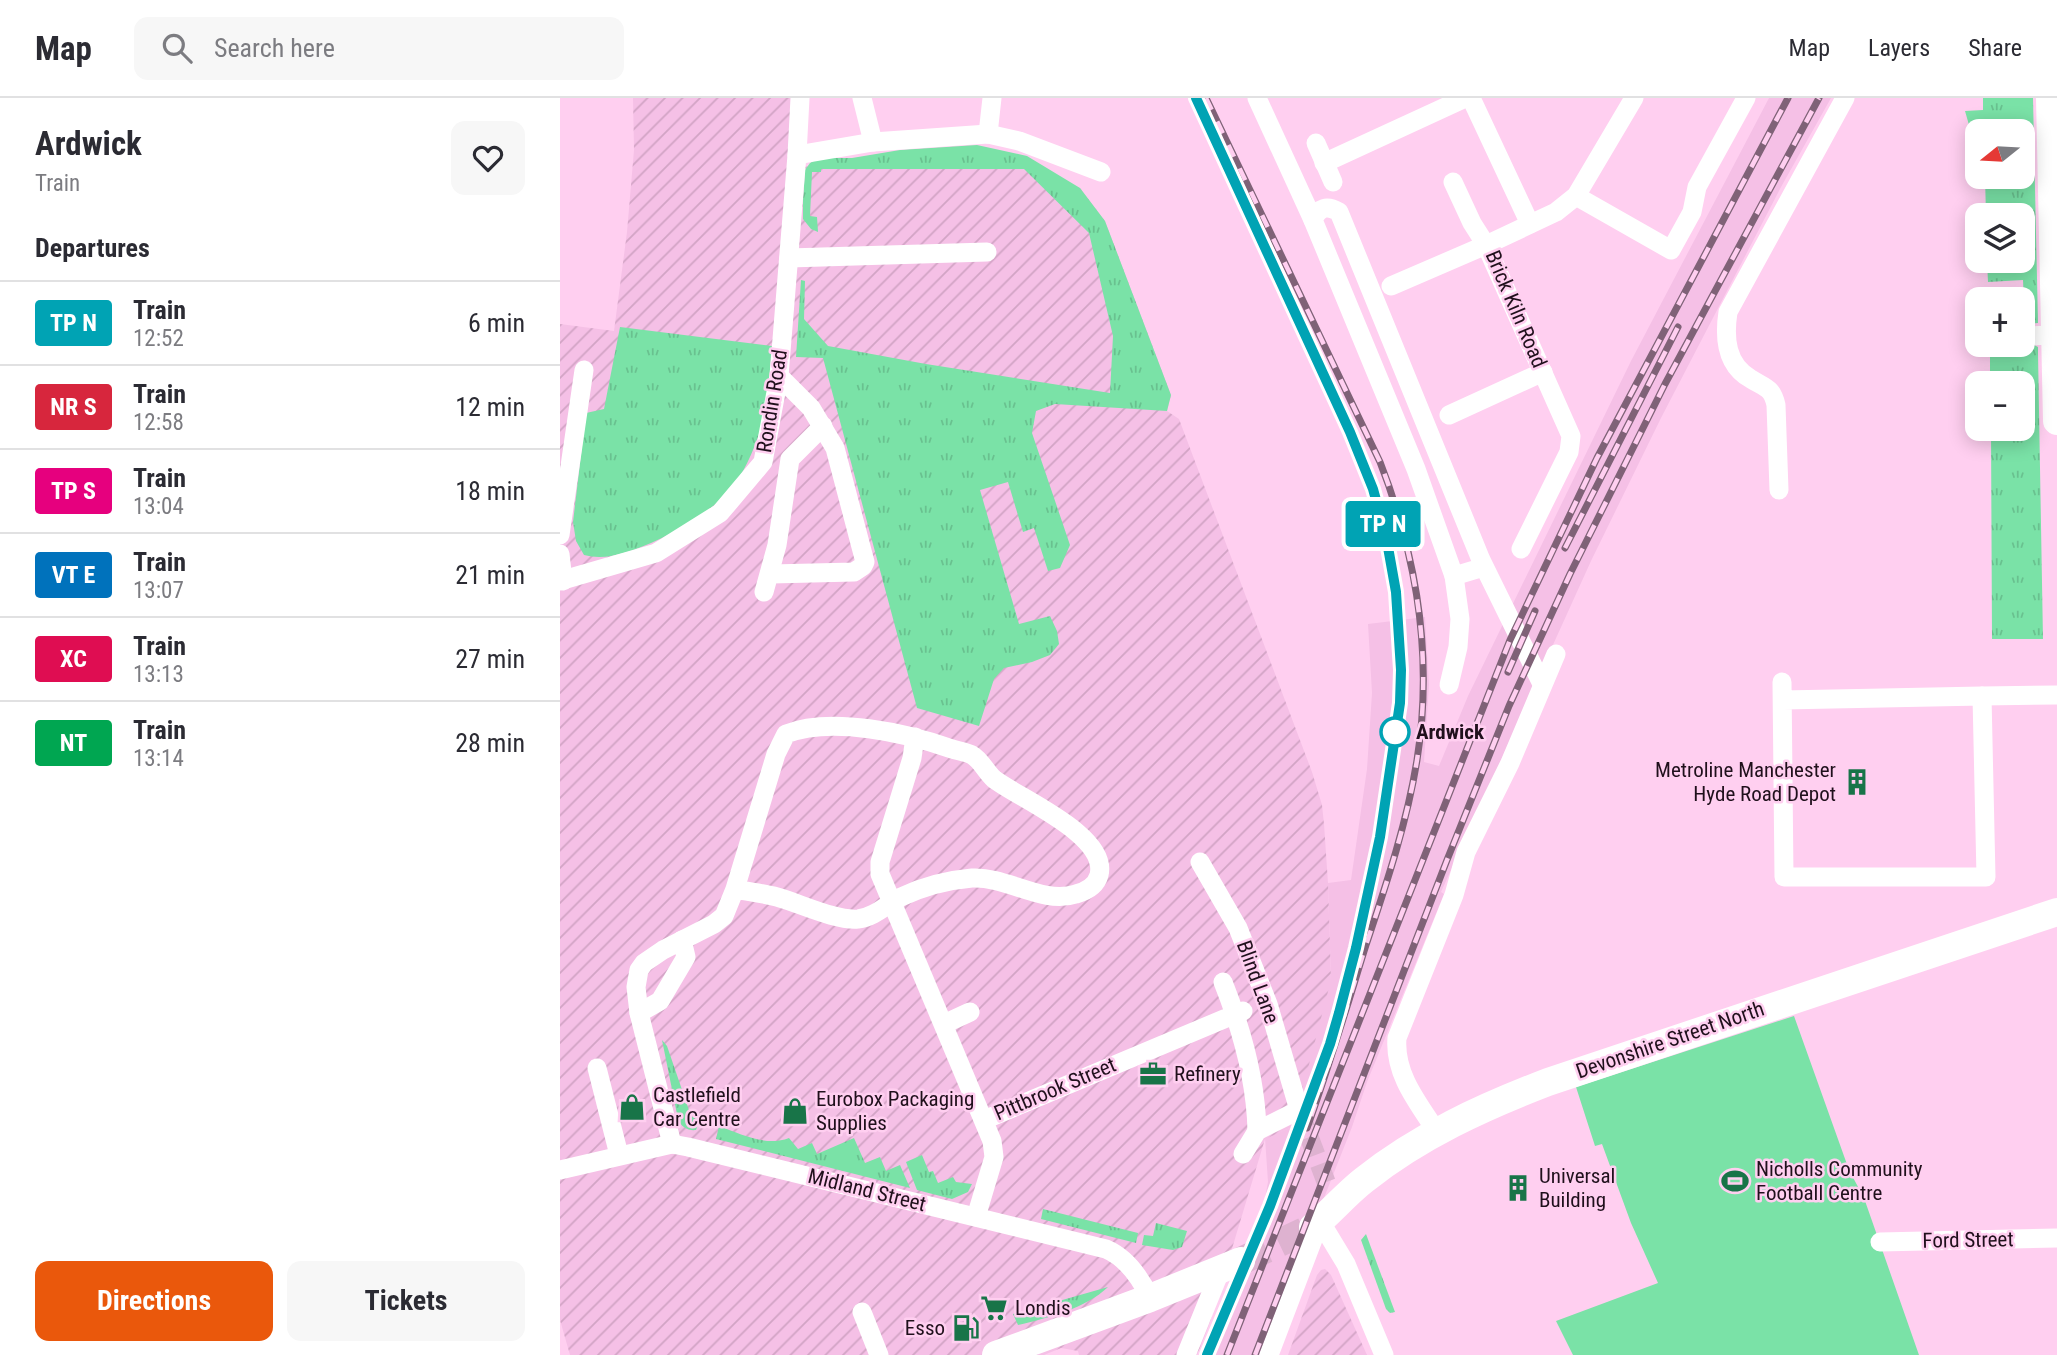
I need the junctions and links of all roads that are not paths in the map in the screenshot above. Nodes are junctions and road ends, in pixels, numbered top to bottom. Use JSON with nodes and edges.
{"nodes":[{"id":1,"x":800,"y":98,"type":"edge"},
{"id":2,"x":862,"y":98,"type":"edge"},
{"id":3,"x":992,"y":98,"type":"edge"},
{"id":4,"x":1257,"y":98,"type":"edge"},
{"id":5,"x":1465,"y":98,"type":"edge"},
{"id":6,"x":1471,"y":98,"type":"edge"},
{"id":7,"x":1634,"y":98,"type":"edge"},
{"id":8,"x":1746,"y":98,"type":"edge"},
{"id":9,"x":1845,"y":98,"type":"edge"},
{"id":10,"x":2050,"y":98,"type":"edge"},
{"id":11,"x":988,"y":134,"type":"junction"},
{"id":12,"x":873,"y":142,"type":"junction"},
{"id":13,"x":1316,"y":143,"type":"dead end"},
{"id":14,"x":797,"y":155,"type":"junction"},
{"id":15,"x":1324,"y":163,"type":"junction"},
{"id":16,"x":1101,"y":172,"type":"dead end"},
{"id":17,"x":1333,"y":182,"type":"dead end"},
{"id":18,"x":1452,"y":182,"type":"dead end"},
{"id":19,"x":1576,"y":196,"type":"junction"},
{"id":20,"x":1313,"y":220,"type":"junction"},
{"id":21,"x":1530,"y":224,"type":"junction"},
{"id":22,"x":1486,"y":245,"type":"junction"},
{"id":23,"x":987,"y":252,"type":"dead end"},
{"id":24,"x":789,"y":258,"type":"junction"},
{"id":25,"x":1391,"y":286,"type":"dead end"},
{"id":26,"x":2055,"y":335,"type":"junction"},
{"id":27,"x":2035,"y":336,"type":"edge"},
{"id":28,"x":584,"y":370,"type":"dead end"},
{"id":29,"x":1543,"y":372,"type":"junction"},
{"id":30,"x":779,"y":376,"type":"junction"},
{"id":31,"x":1449,"y":415,"type":"dead end"},
{"id":32,"x":2057,"y":421,"type":"edge"},
{"id":33,"x":823,"y":425,"type":"junction"},
{"id":34,"x":1779,"y":490,"type":"dead end"},
{"id":35,"x":560,"y":535,"type":"edge"},
{"id":36,"x":1521,"y":549,"type":"dead end"},
{"id":37,"x":560,"y":554,"type":"edge"},
{"id":38,"x":1484,"y":567,"type":"junction"},
{"id":39,"x":1454,"y":576,"type":"junction"},
{"id":40,"x":562,"y":581,"type":"edge"},
{"id":41,"x":1556,"y":654,"type":"dead end"},
{"id":42,"x":1542,"y":684,"type":"junction"},
{"id":43,"x":1449,"y":685,"type":"dead end"},
{"id":44,"x":2057,"y":695,"type":"edge"},
{"id":45,"x":1982,"y":701,"type":"junction"},
{"id":46,"x":2057,"y":705,"type":"edge"},
{"id":47,"x":915,"y":737,"type":"junction"},
{"id":48,"x":1200,"y":862,"type":"dead end"},
{"id":49,"x":735,"y":889,"type":"junction"},
{"id":50,"x":891,"y":904,"type":"junction"},
{"id":51,"x":2057,"y":912,"type":"edge"},
{"id":52,"x":682,"y":940,"type":"junction"},
{"id":53,"x":1223,"y":982,"type":"dead end"},
{"id":54,"x":1252,"y":1008,"type":"junction"},
{"id":55,"x":970,"y":1012,"type":"dead end"},
{"id":56,"x":639,"y":1013,"type":"junction"},
{"id":57,"x":940,"y":1015,"type":"junction"},
{"id":58,"x":597,"y":1068,"type":"dead end"},
{"id":59,"x":984,"y":1120,"type":"junction"},
{"id":60,"x":1257,"y":1131,"type":"junction"},
{"id":61,"x":1437,"y":1132,"type":"junction"},
{"id":62,"x":672,"y":1144,"type":"junction"},
{"id":63,"x":1243,"y":1154,"type":"dead end"},
{"id":64,"x":619,"y":1155,"type":"junction"},
{"id":65,"x":560,"y":1170,"type":"edge"},
{"id":66,"x":1325,"y":1210,"type":"junction"},
{"id":67,"x":976,"y":1217,"type":"junction"},
{"id":68,"x":2057,"y":1238,"type":"edge"},
{"id":69,"x":1880,"y":1242,"type":"dead end"},
{"id":70,"x":1231,"y":1265,"type":"joint"},
{"id":71,"x":1150,"y":1298,"type":"junction"},
{"id":72,"x":862,"y":1312,"type":"dead end"},
{"id":73,"x":879,"y":1355,"type":"edge"},
{"id":74,"x":996,"y":1355,"type":"edge"},
{"id":75,"x":1185,"y":1355,"type":"edge"},
{"id":76,"x":1269,"y":1355,"type":"edge"},
{"id":77,"x":1384,"y":1355,"type":"edge"}],
"edges":[{"from":1,"to":14,"type":"street","name":"Rondin Road"},
{"from":2,"to":12,"type":"street"},
{"from":3,"to":11,"type":"street"},
{"from":4,"to":20,"type":"street"},
{"from":5,"to":15,"type":"street"},
{"from":6,"to":21,"type":"street"},
{"from":7,"to":19,"type":"street","name":"Brick Kiln Road"},
{"from":8,"to":19,"type":"street"},
{"from":9,"to":34,"type":"street"},
{"from":10,"to":26,"type":"highway"},
{"from":11,"to":12,"type":"street"},
{"from":11,"to":16,"type":"street"},
{"from":12,"to":14,"type":"street"},
{"from":13,"to":15,"type":"street"},
{"from":14,"to":24,"type":"street","name":"Rondin Road"},
{"from":15,"to":17,"type":"street"},
{"from":18,"to":22,"type":"street"},
{"from":19,"to":21,"type":"street","name":"Brick Kiln Road"},
{"from":20,"to":38,"type":"street"},
{"from":20,"to":39,"type":"street"},
{"from":21,"to":22,"type":"street","name":"Brick Kiln Road"},
{"from":22,"to":25,"type":"street"},
{"from":22,"to":29,"type":"street","name":"Brick Kiln Road"},
{"from":23,"to":24,"type":"street"},
{"from":24,"to":30,"type":"street","name":"Rondin Road"},
{"from":26,"to":27,"type":"street"},
{"from":26,"to":32,"type":"highway"},
{"from":28,"to":35,"type":"street"},
{"from":29,"to":31,"type":"street"},
{"from":29,"to":36,"type":"street","name":"Brick Kiln Road"},
{"from":30,"to":33,"type":"street"},
{"from":30,"to":40,"type":"street","name":"Rondin Road"},
{"from":33,"to":33,"type":"street"},
{"from":37,"to":40,"type":"street"},
{"from":38,"to":39,"type":"street"},
{"from":38,"to":42,"type":"street"},
{"from":39,"to":43,"type":"street"},
{"from":41,"to":42,"type":"street"},
{"from":42,"to":61,"type":"street"},
{"from":44,"to":45,"type":"street"},
{"from":45,"to":45,"type":"street"},
{"from":45,"to":46,"type":"street"},
{"from":47,"to":49,"type":"street"},
{"from":47,"to":50,"type":"street"},
{"from":47,"to":50,"type":"street"},
{"from":48,"to":54,"type":"street","name":"Blind Lane"},
{"from":49,"to":50,"type":"street"},
{"from":49,"to":52,"type":"street"},
{"from":50,"to":57,"type":"street"},
{"from":51,"to":61,"type":"highway","name":"Devonshire Street North"},
{"from":52,"to":56,"type":"street"},
{"from":52,"to":56,"type":"street"},
{"from":53,"to":54,"type":"street"},
{"from":54,"to":59,"type":"street","name":"Pittbrook Street"},
{"from":54,"to":60,"type":"street"},
{"from":54,"to":60,"type":"street","name":"Blind Lane"},
{"from":55,"to":57,"type":"street"},
{"from":56,"to":62,"type":"street"},
{"from":57,"to":59,"type":"street"},
{"from":58,"to":64,"type":"street"},
{"from":59,"to":67,"type":"street"},
{"from":60,"to":63,"type":"street"},
{"from":61,"to":66,"type":"highway","name":"Devonshire Street North"},
{"from":62,"to":64,"type":"street","name":"Midland Street"},
{"from":62,"to":67,"type":"street","name":"Midland Street"},
{"from":64,"to":65,"type":"street","name":"Midland Street"},
{"from":66,"to":76,"type":"street"},
{"from":66,"to":77,"type":"street"},
{"from":67,"to":71,"type":"street","name":"Midland Street"},
{"from":68,"to":69,"type":"street","name":"Ford Street"},
{"from":70,"to":71,"type":"highway"},
{"from":70,"to":75,"type":"street"},
{"from":71,"to":74,"type":"highway"},
{"from":72,"to":73,"type":"street"}]}
